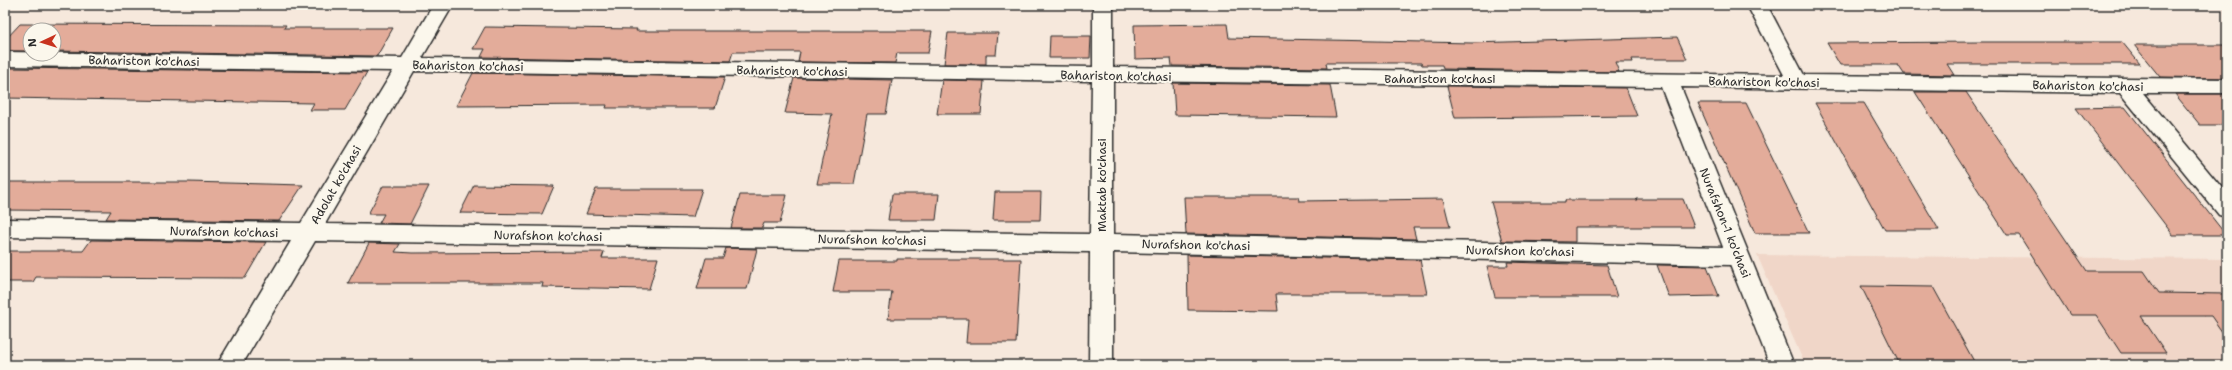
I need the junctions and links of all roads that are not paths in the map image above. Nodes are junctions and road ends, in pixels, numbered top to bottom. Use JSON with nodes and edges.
{"nodes":[{"id":1,"x":443,"y":5,"type":"edge"},
{"id":2,"x":1103,"y":5,"type":"edge"},
{"id":3,"x":1757,"y":5,"type":"edge"},
{"id":4,"x":5,"y":59,"type":"edge"},
{"id":5,"x":406,"y":65,"type":"junction"},
{"id":6,"x":1103,"y":76,"type":"junction"},
{"id":7,"x":1668,"y":80,"type":"junction"},
{"id":8,"x":1798,"y":83,"type":"junction"},
{"id":9,"x":2227,"y":86,"type":"edge"},
{"id":10,"x":2126,"y":87,"type":"junction"},
{"id":11,"x":2227,"y":208,"type":"edge"},
{"id":12,"x":5,"y":228,"type":"edge"},
{"id":13,"x":308,"y":233,"type":"junction"},
{"id":14,"x":1102,"y":243,"type":"junction"},
{"id":15,"x":1738,"y":256,"type":"junction"},
{"id":16,"x":229,"y":365,"type":"edge"},
{"id":17,"x":1101,"y":365,"type":"edge"},
{"id":18,"x":1782,"y":365,"type":"edge"}],
"edges":[{"from":1,"to":5,"type":"street","name":"Adolat ko'chasi"},
{"from":2,"to":6,"type":"street","name":"Maktab ko'chasi"},
{"from":3,"to":8,"type":"street"},
{"from":4,"to":5,"type":"street","name":"Bahariston ko'chasi"},
{"from":5,"to":6,"type":"street","name":"Bahariston ko'chasi"},
{"from":5,"to":13,"type":"street","name":"Adolat ko'chasi"},
{"from":6,"to":7,"type":"street","name":"Bahariston ko'chasi"},
{"from":6,"to":14,"type":"street","name":"Maktab ko'chasi"},
{"from":7,"to":8,"type":"street","name":"Bahariston ko'chasi"},
{"from":7,"to":15,"type":"street","name":"Nurafshon-1 ko'chasi"},
{"from":8,"to":10,"type":"street","name":"Bahariston ko'chasi"},
{"from":9,"to":10,"type":"street","name":"Bahariston ko'chasi"},
{"from":10,"to":11,"type":"street"},
{"from":12,"to":13,"type":"street","name":"Nurafshon ko'chasi"},
{"from":13,"to":14,"type":"street","name":"Nurafshon ko'chasi"},
{"from":13,"to":16,"type":"street","name":"Adolat ko'chasi"},
{"from":14,"to":15,"type":"street","name":"Nurafshon ko'chasi"},
{"from":14,"to":17,"type":"street","name":"Maktab ko'chasi"},
{"from":15,"to":18,"type":"street","name":"Nurafshon-1 ko'chasi"}]}
